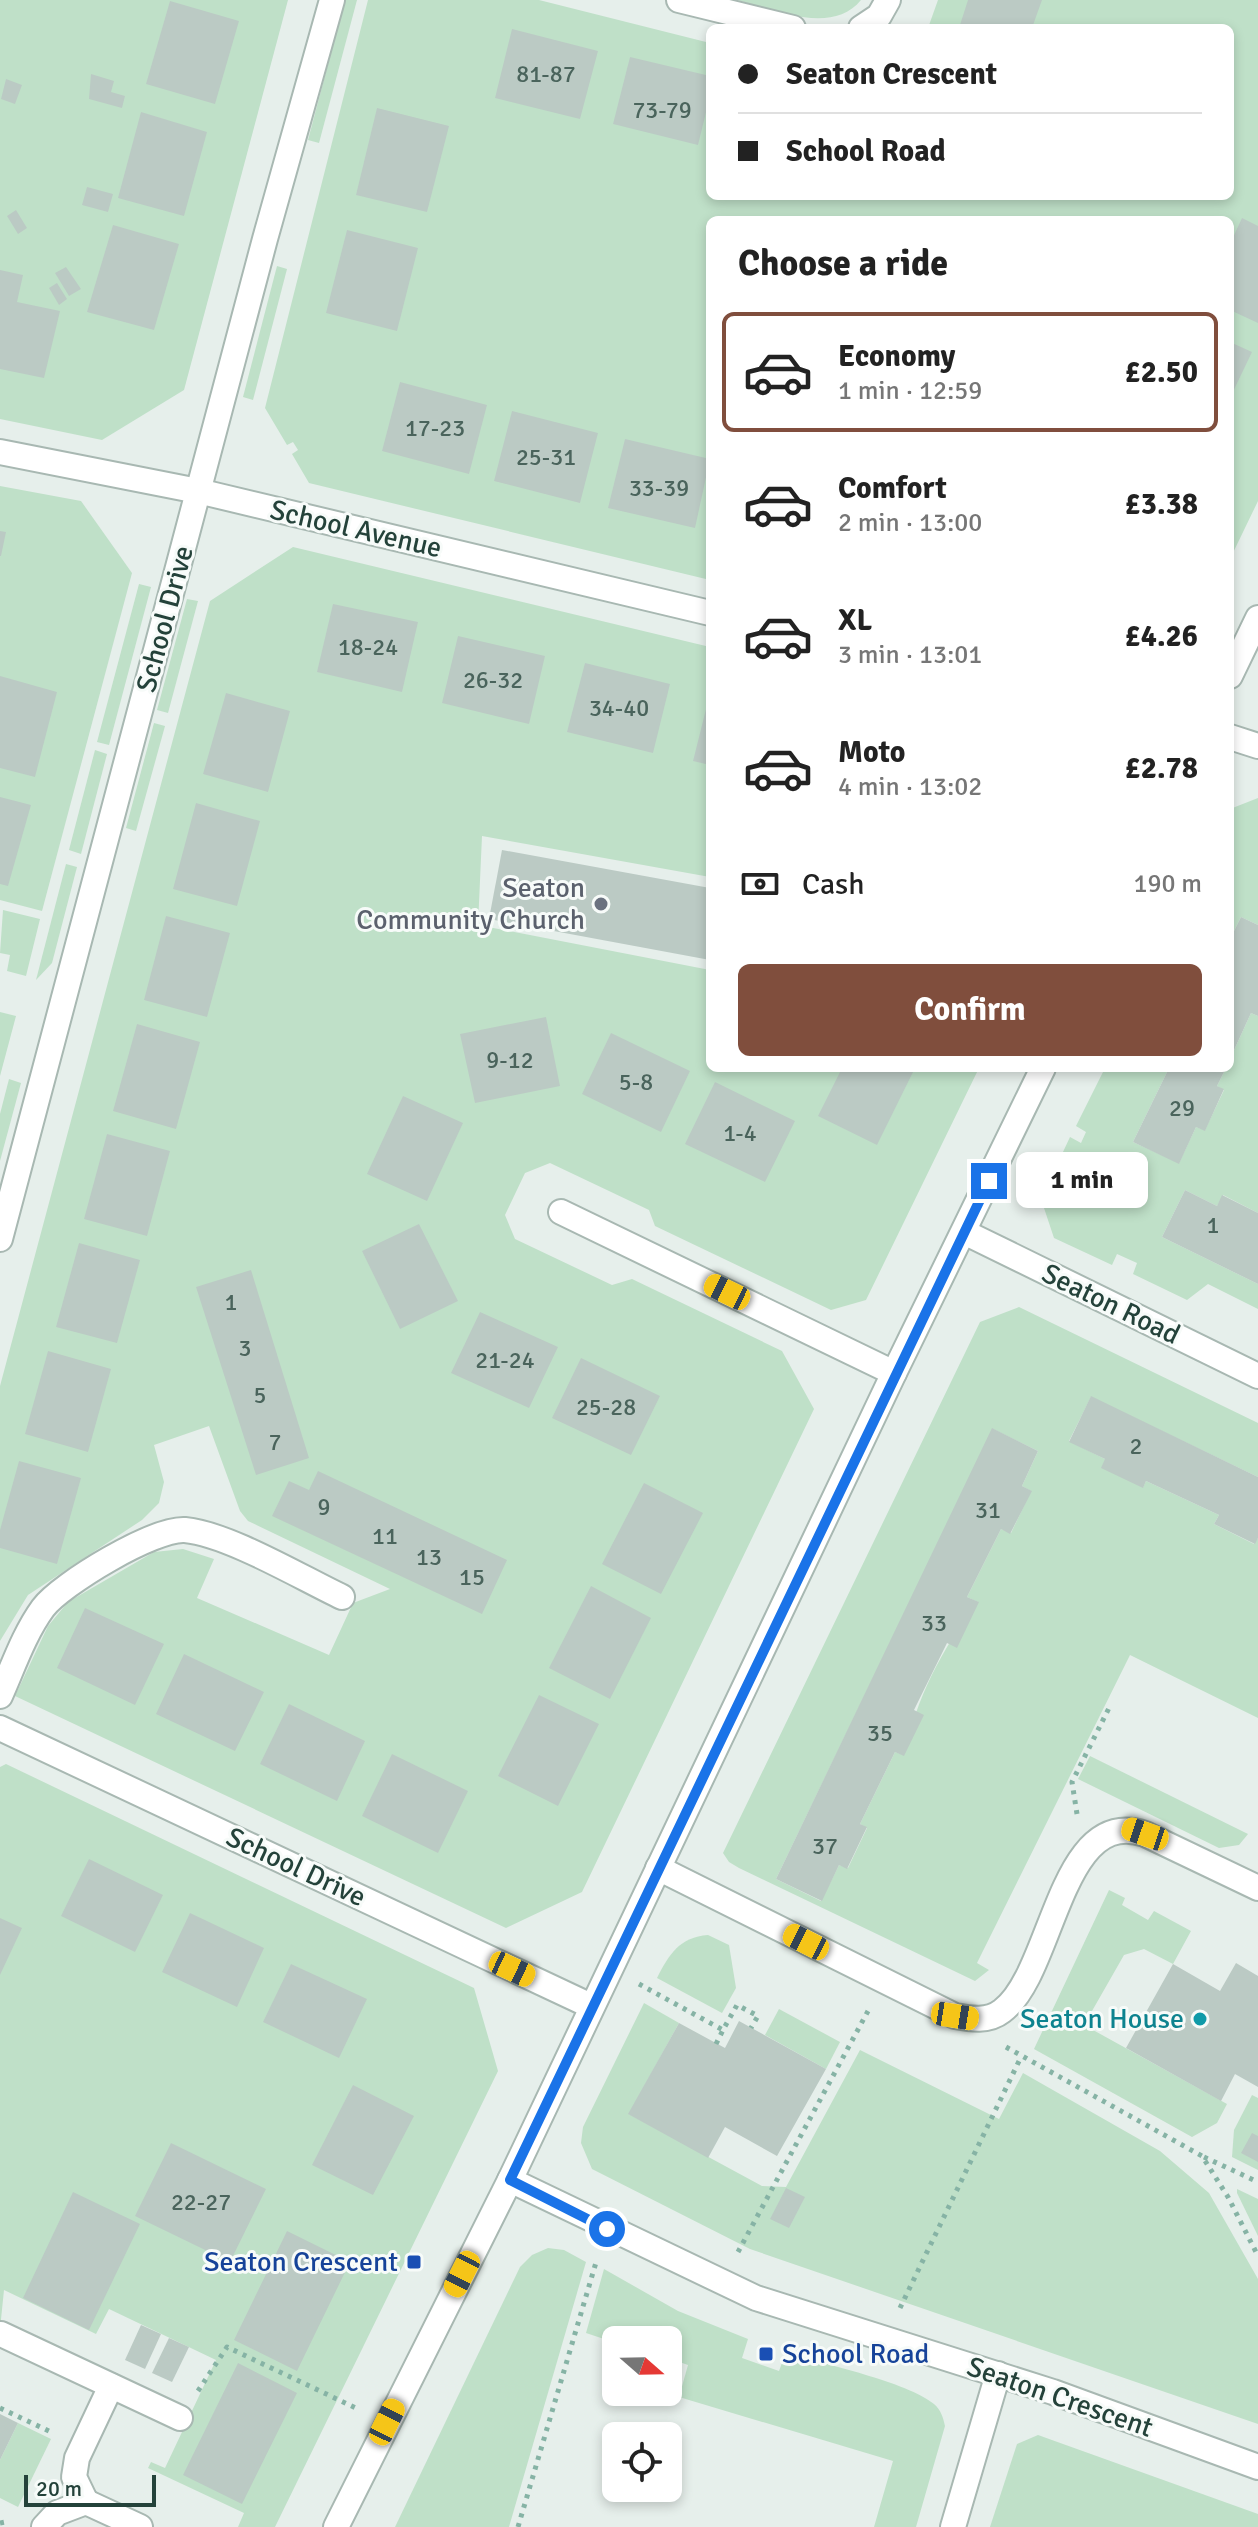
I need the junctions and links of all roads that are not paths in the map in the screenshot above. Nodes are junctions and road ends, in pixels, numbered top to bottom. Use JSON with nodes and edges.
{"nodes":[{"id":1,"x":332,"y":0,"type":"edge"},
{"id":2,"x":679,"y":0,"type":"edge"},
{"id":3,"x":888,"y":0,"type":"edge"},
{"id":4,"x":777,"y":24,"type":"edge"},
{"id":5,"x":867,"y":24,"type":"edge"},
{"id":6,"x":0,"y":452,"type":"edge"},
{"id":7,"x":198,"y":491,"type":"junction"},
{"id":8,"x":706,"y":612,"type":"edge"},
{"id":9,"x":1258,"y":618,"type":"edge"},
{"id":10,"x":1234,"y":668,"type":"edge"},
{"id":11,"x":1234,"y":738,"type":"edge"},
{"id":12,"x":1258,"y":746,"type":"edge"},
{"id":13,"x":1041,"y":1072,"type":"edge"},
{"id":14,"x":561,"y":1212,"type":"dead end"},
{"id":15,"x":964,"y":1232,"type":"junction"},
{"id":16,"x":0,"y":1239,"type":"edge"},
{"id":17,"x":894,"y":1373,"type":"junction"},
{"id":18,"x":1258,"y":1376,"type":"edge"},
{"id":19,"x":342,"y":1597,"type":"dead end"},
{"id":20,"x":0,"y":1696,"type":"edge"},
{"id":21,"x":0,"y":1728,"type":"edge"},
{"id":22,"x":658,"y":1868,"type":"junction"},
{"id":23,"x":1258,"y":1888,"type":"edge"},
{"id":24,"x":591,"y":2006,"type":"junction"},
{"id":25,"x":510,"y":2180,"type":"junction"},
{"id":26,"x":1,"y":2334,"type":"edge"},
{"id":27,"x":998,"y":2374,"type":"junction"},
{"id":28,"x":111,"y":2386,"type":"junction"},
{"id":29,"x":180,"y":2418,"type":"road end"},
{"id":30,"x":1258,"y":2467,"type":"edge"},
{"id":31,"x":86,"y":2502,"type":"junction"},
{"id":32,"x":44,"y":2527,"type":"edge"},
{"id":33,"x":140,"y":2527,"type":"edge"},
{"id":34,"x":336,"y":2527,"type":"edge"},
{"id":35,"x":953,"y":2527,"type":"edge"}],
"edges":[{"from":1,"to":7,"type":"street","name":"School Drive"},
{"from":2,"to":4,"type":"street"},
{"from":3,"to":5,"type":"street"},
{"from":6,"to":7,"type":"street","name":"School Avenue"},
{"from":7,"to":8,"type":"street","name":"School Avenue"},
{"from":7,"to":16,"type":"street","name":"School Drive"},
{"from":9,"to":10,"type":"street"},
{"from":11,"to":12,"type":"street"},
{"from":13,"to":15,"type":"street"},
{"from":14,"to":17,"type":"street"},
{"from":15,"to":17,"type":"street"},
{"from":15,"to":18,"type":"street","name":"Seaton Road"},
{"from":17,"to":22,"type":"street"},
{"from":19,"to":20,"type":"street"},
{"from":21,"to":24,"type":"street","name":"School Drive"},
{"from":22,"to":23,"type":"street"},
{"from":22,"to":24,"type":"street"},
{"from":24,"to":25,"type":"street"},
{"from":25,"to":27,"type":"street","name":"Seaton Crescent"},
{"from":25,"to":34,"type":"street"},
{"from":26,"to":28,"type":"street"},
{"from":27,"to":30,"type":"street","name":"Seaton Crescent"},
{"from":27,"to":35,"type":"street"},
{"from":28,"to":29,"type":"street"},
{"from":28,"to":31,"type":"street"},
{"from":31,"to":32,"type":"street"},
{"from":31,"to":33,"type":"street"}]}
